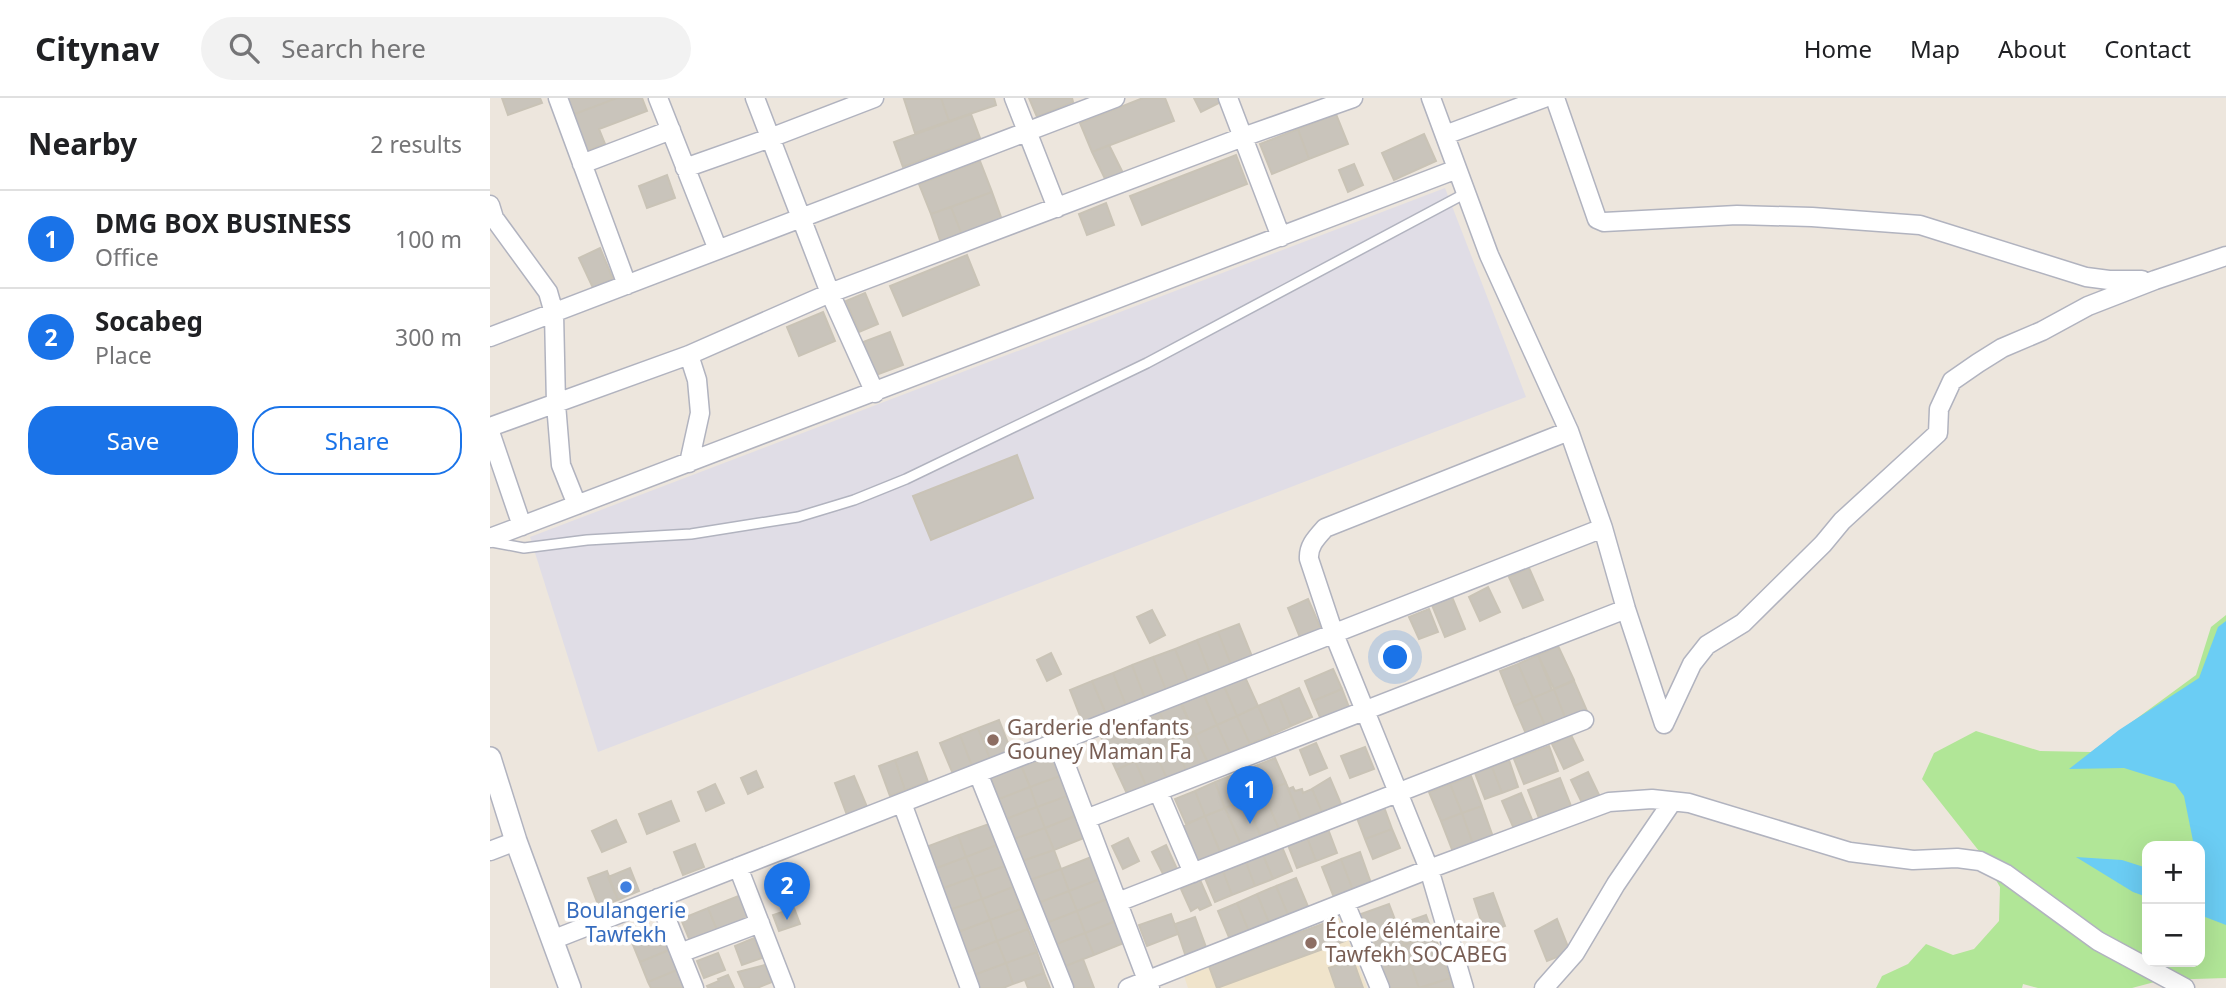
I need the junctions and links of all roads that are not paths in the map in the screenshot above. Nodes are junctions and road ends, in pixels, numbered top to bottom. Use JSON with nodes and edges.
{"nodes":[{"id":1,"x":558,"y":98,"type":"edge"},
{"id":2,"x":659,"y":98,"type":"edge"},
{"id":3,"x":755,"y":98,"type":"edge"},
{"id":4,"x":874,"y":98,"type":"edge"},
{"id":5,"x":1014,"y":98,"type":"edge"},
{"id":6,"x":1115,"y":98,"type":"edge"},
{"id":7,"x":1228,"y":98,"type":"edge"},
{"id":8,"x":1353,"y":98,"type":"edge"},
{"id":9,"x":1431,"y":98,"type":"edge"},
{"id":10,"x":1544,"y":98,"type":"edge"},
{"id":11,"x":1555,"y":98,"type":"edge"},
{"id":12,"x":671,"y":130,"type":"junction"},
{"id":13,"x":1027,"y":133,"type":"junction"},
{"id":14,"x":1445,"y":135,"type":"junction"},
{"id":15,"x":1243,"y":137,"type":"junction"},
{"id":16,"x":771,"y":138,"type":"junction"},
{"id":17,"x":582,"y":164,"type":"junction"},
{"id":18,"x":685,"y":168,"type":"junction"},
{"id":19,"x":1457,"y":169,"type":"junction"},
{"id":20,"x":1466,"y":192,"type":"junction"},
{"id":21,"x":490,"y":205,"type":"edge"},
{"id":22,"x":1057,"y":208,"type":"junction"},
{"id":23,"x":801,"y":218,"type":"junction"},
{"id":24,"x":1281,"y":237,"type":"junction"},
{"id":25,"x":718,"y":250,"type":"junction"},
{"id":26,"x":2226,"y":256,"type":"edge"},
{"id":27,"x":2155,"y":280,"type":"junction"},
{"id":28,"x":627,"y":285,"type":"junction"},
{"id":29,"x":830,"y":293,"type":"junction"},
{"id":30,"x":554,"y":313,"type":"junction"},
{"id":31,"x":490,"y":337,"type":"edge"},
{"id":32,"x":689,"y":355,"type":"junction"},
{"id":33,"x":875,"y":393,"type":"junction"},
{"id":34,"x":556,"y":404,"type":"junction"},
{"id":35,"x":490,"y":430,"type":"edge"},
{"id":36,"x":1569,"y":431,"type":"junction"},
{"id":37,"x":689,"y":463,"type":"junction"},
{"id":38,"x":577,"y":505,"type":"junction"},
{"id":39,"x":522,"y":526,"type":"junction"},
{"id":40,"x":1603,"y":528,"type":"junction"},
{"id":41,"x":490,"y":540,"type":"edge"},
{"id":42,"x":1626,"y":609,"type":"junction"},
{"id":43,"x":1334,"y":634,"type":"junction"},
{"id":44,"x":1365,"y":711,"type":"junction"},
{"id":45,"x":1584,"y":720,"type":"dead end"},
{"id":46,"x":1057,"y":742,"type":"junction"},
{"id":47,"x":490,"y":758,"type":"edge"},
{"id":48,"x":978,"y":773,"type":"junction"},
{"id":49,"x":1158,"y":791,"type":"junction"},
{"id":50,"x":1398,"y":793,"type":"junction"},
{"id":51,"x":1672,"y":802,"type":"junction"},
{"id":52,"x":902,"y":803,"type":"junction"},
{"id":53,"x":497,"y":808,"type":"edge"},
{"id":54,"x":1086,"y":819,"type":"junction"},
{"id":55,"x":516,"y":841,"type":"junction"},
{"id":56,"x":490,"y":850,"type":"edge"},
{"id":57,"x":738,"y":867,"type":"junction"},
{"id":58,"x":1429,"y":869,"type":"junction"},
{"id":59,"x":1193,"y":873,"type":"junction"},
{"id":60,"x":658,"y":898,"type":"junction"},
{"id":61,"x":1118,"y":902,"type":"junction"},
{"id":62,"x":1345,"y":902,"type":"junction"},
{"id":63,"x":760,"y":923,"type":"junction"},
{"id":64,"x":552,"y":940,"type":"junction"},
{"id":65,"x":680,"y":954,"type":"junction"},
{"id":66,"x":1149,"y":984,"type":"edge"},
{"id":67,"x":570,"y":988,"type":"edge"},
{"id":68,"x":694,"y":988,"type":"edge"},
{"id":69,"x":785,"y":988,"type":"edge"},
{"id":70,"x":970,"y":988,"type":"edge"},
{"id":71,"x":1064,"y":988,"type":"edge"},
{"id":72,"x":1128,"y":988,"type":"edge"},
{"id":73,"x":1380,"y":988,"type":"edge"},
{"id":74,"x":1464,"y":988,"type":"edge"},
{"id":75,"x":1544,"y":988,"type":"edge"},
{"id":76,"x":2185,"y":988,"type":"edge"}],
"edges":[{"from":1,"to":17,"type":"street"},
{"from":2,"to":12,"type":"street"},
{"from":3,"to":16,"type":"street"},
{"from":4,"to":16,"type":"street"},
{"from":5,"to":13,"type":"street"},
{"from":6,"to":13,"type":"street"},
{"from":7,"to":15,"type":"street"},
{"from":8,"to":15,"type":"street"},
{"from":9,"to":14,"type":"street"},
{"from":10,"to":14,"type":"street"},
{"from":11,"to":27,"type":"street"},
{"from":12,"to":17,"type":"street"},
{"from":12,"to":18,"type":"street"},
{"from":13,"to":22,"type":"street"},
{"from":13,"to":23,"type":"street"},
{"from":14,"to":19,"type":"street"},
{"from":15,"to":22,"type":"street"},
{"from":15,"to":24,"type":"street"},
{"from":16,"to":18,"type":"street"},
{"from":16,"to":23,"type":"street"},
{"from":17,"to":28,"type":"street"},
{"from":18,"to":25,"type":"street"},
{"from":19,"to":20,"type":"street"},
{"from":19,"to":24,"type":"street"},
{"from":20,"to":36,"type":"street"},
{"from":20,"to":41,"type":"lane"},
{"from":21,"to":30,"type":"street"},
{"from":22,"to":29,"type":"street"},
{"from":23,"to":25,"type":"street"},
{"from":23,"to":29,"type":"street"},
{"from":24,"to":33,"type":"street"},
{"from":25,"to":28,"type":"street"},
{"from":26,"to":27,"type":"street"},
{"from":27,"to":42,"type":"street"},
{"from":28,"to":30,"type":"street"},
{"from":29,"to":32,"type":"street"},
{"from":29,"to":33,"type":"street"},
{"from":30,"to":31,"type":"street"},
{"from":30,"to":34,"type":"street"},
{"from":32,"to":34,"type":"street"},
{"from":32,"to":37,"type":"street"},
{"from":33,"to":37,"type":"street"},
{"from":34,"to":35,"type":"street"},
{"from":34,"to":38,"type":"street"},
{"from":35,"to":39,"type":"street"},
{"from":36,"to":40,"type":"street"},
{"from":36,"to":43,"type":"street"},
{"from":37,"to":38,"type":"street"},
{"from":38,"to":39,"type":"street"},
{"from":39,"to":41,"type":"street"},
{"from":40,"to":42,"type":"street"},
{"from":40,"to":43,"type":"street"},
{"from":42,"to":44,"type":"street"},
{"from":43,"to":44,"type":"street"},
{"from":43,"to":46,"type":"street"},
{"from":44,"to":49,"type":"street"},
{"from":44,"to":50,"type":"street"},
{"from":45,"to":50,"type":"street"},
{"from":46,"to":48,"type":"street"},
{"from":46,"to":54,"type":"street"},
{"from":47,"to":53,"type":"street"},
{"from":48,"to":52,"type":"street"},
{"from":48,"to":71,"type":"street"},
{"from":49,"to":54,"type":"street"},
{"from":49,"to":59,"type":"street"},
{"from":50,"to":58,"type":"street"},
{"from":50,"to":59,"type":"street"},
{"from":51,"to":58,"type":"street"},
{"from":51,"to":75,"type":"street"},
{"from":51,"to":76,"type":"street"},
{"from":52,"to":57,"type":"street"},
{"from":52,"to":70,"type":"street"},
{"from":53,"to":55,"type":"street"},
{"from":54,"to":61,"type":"street"},
{"from":55,"to":56,"type":"street"},
{"from":55,"to":64,"type":"street"},
{"from":57,"to":60,"type":"street"},
{"from":57,"to":63,"type":"street"},
{"from":58,"to":62,"type":"street"},
{"from":58,"to":74,"type":"street"},
{"from":59,"to":61,"type":"street"},
{"from":60,"to":64,"type":"street"},
{"from":60,"to":65,"type":"street"},
{"from":61,"to":66,"type":"street"},
{"from":62,"to":66,"type":"street"},
{"from":62,"to":73,"type":"street"},
{"from":63,"to":65,"type":"street"},
{"from":63,"to":69,"type":"street"},
{"from":64,"to":67,"type":"street"},
{"from":65,"to":68,"type":"street"},
{"from":66,"to":72,"type":"street"}]}
